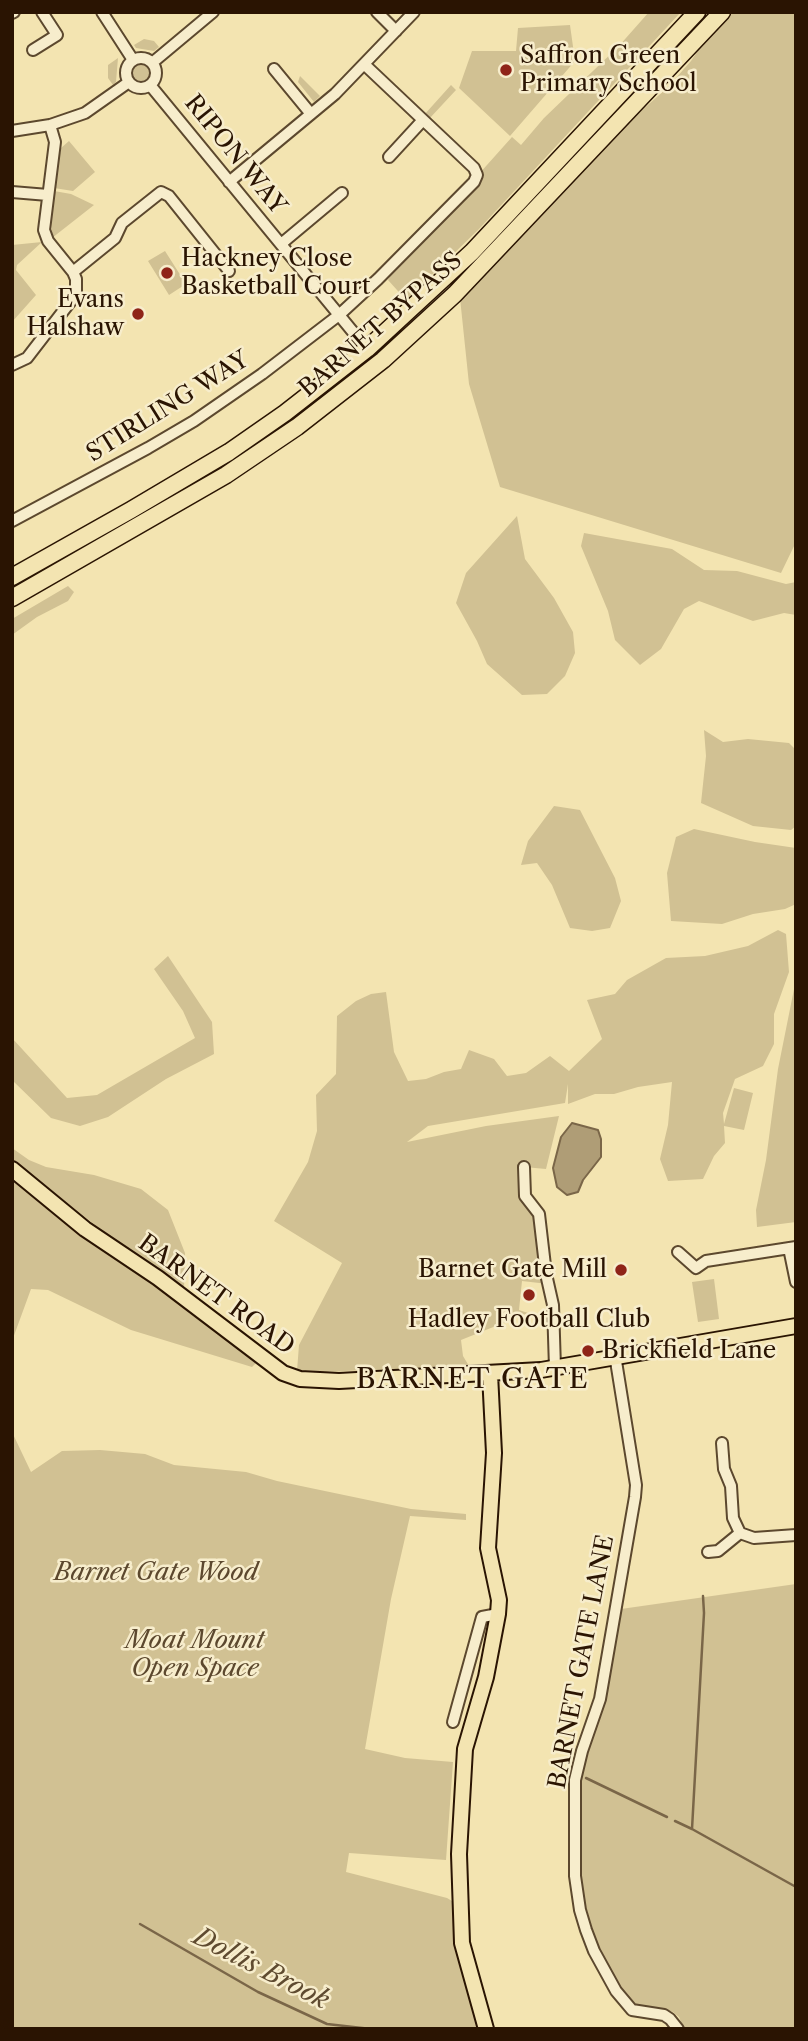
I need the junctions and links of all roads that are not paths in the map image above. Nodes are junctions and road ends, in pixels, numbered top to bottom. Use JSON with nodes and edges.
{"nodes":[{"id":1,"x":42,"y":12,"type":"edge"},
{"id":2,"x":102,"y":12,"type":"edge"},
{"id":3,"x":213,"y":12,"type":"edge"},
{"id":4,"x":377,"y":12,"type":"edge"},
{"id":5,"x":414,"y":12,"type":"edge"},
{"id":6,"x":697,"y":12,"type":"edge"},
{"id":7,"x":722,"y":12,"type":"edge"},
{"id":8,"x":396,"y":31,"type":"junction"},
{"id":9,"x":33,"y":50,"type":"dead end"},
{"id":10,"x":133,"y":60,"type":"junction"},
{"id":11,"x":152,"y":64,"type":"junction"},
{"id":12,"x":365,"y":65,"type":"junction"},
{"id":13,"x":274,"y":69,"type":"dead end"},
{"id":14,"x":129,"y":82,"type":"junction"},
{"id":15,"x":150,"y":85,"type":"junction"},
{"id":16,"x":311,"y":114,"type":"junction"},
{"id":17,"x":423,"y":120,"type":"junction"},
{"id":18,"x":50,"y":125,"type":"junction"},
{"id":19,"x":12,"y":131,"type":"edge"},
{"id":20,"x":390,"y":157,"type":"dead end"},
{"id":21,"x":229,"y":182,"type":"junction"},
{"id":22,"x":12,"y":192,"type":"edge"},
{"id":23,"x":342,"y":193,"type":"dead end"},
{"id":24,"x":48,"y":195,"type":"junction"},
{"id":25,"x":281,"y":244,"type":"junction"},
{"id":26,"x":229,"y":271,"type":"dead end"},
{"id":27,"x":73,"y":272,"type":"junction"},
{"id":28,"x":339,"y":315,"type":"junction"},
{"id":29,"x":367,"y":349,"type":"junction"},
{"id":30,"x":12,"y":365,"type":"edge"},
{"id":31,"x":12,"y":521,"type":"edge"},
{"id":32,"x":12,"y":577,"type":"edge"},
{"id":33,"x":12,"y":598,"type":"edge"},
{"id":34,"x":524,"y":1167,"type":"dead end"},
{"id":35,"x":12,"y":1169,"type":"edge"},
{"id":36,"x":793,"y":1248,"type":"edge"},
{"id":37,"x":678,"y":1252,"type":"dead end"},
{"id":38,"x":796,"y":1282,"type":"edge"},
{"id":39,"x":796,"y":1326,"type":"edge"},
{"id":40,"x":615,"y":1355,"type":"junction"},
{"id":41,"x":555,"y":1368,"type":"junction"},
{"id":42,"x":490,"y":1374,"type":"junction"},
{"id":43,"x":722,"y":1443,"type":"dead end"},
{"id":44,"x":740,"y":1532,"type":"junction"},
{"id":45,"x":796,"y":1535,"type":"edge"},
{"id":46,"x":708,"y":1552,"type":"dead end"},
{"id":47,"x":498,"y":1615,"type":"junction"},
{"id":48,"x":453,"y":1722,"type":"dead end"},
{"id":49,"x":486,"y":2029,"type":"edge"},
{"id":50,"x":678,"y":2029,"type":"edge"}],
"edges":[{"from":1,"to":9,"type":"street"},
{"from":2,"to":10,"type":"street"},
{"from":3,"to":11,"type":"street"},
{"from":4,"to":8,"type":"street"},
{"from":5,"to":8,"type":"street"},
{"from":6,"to":29,"type":"highway","name":"BARNET BYPASS"},
{"from":7,"to":33,"type":"highway","name":"BARNET BYPASS"},
{"from":8,"to":12,"type":"street"},
{"from":10,"to":11,"type":"street"},
{"from":10,"to":14,"type":"street"},
{"from":11,"to":15,"type":"street","name":"RIPON WAY"},
{"from":12,"to":16,"type":"street"},
{"from":12,"to":17,"type":"street"},
{"from":13,"to":16,"type":"street"},
{"from":14,"to":15,"type":"street","name":"RIPON WAY"},
{"from":14,"to":18,"type":"street"},
{"from":15,"to":21,"type":"street","name":"RIPON WAY"},
{"from":16,"to":21,"type":"street"},
{"from":17,"to":20,"type":"street"},
{"from":17,"to":28,"type":"street","name":"STIRLING WAY"},
{"from":18,"to":19,"type":"street"},
{"from":18,"to":24,"type":"street"},
{"from":21,"to":25,"type":"street","name":"RIPON WAY"},
{"from":22,"to":24,"type":"street"},
{"from":23,"to":25,"type":"street"},
{"from":24,"to":27,"type":"street"},
{"from":25,"to":28,"type":"street","name":"RIPON WAY"},
{"from":26,"to":27,"type":"street"},
{"from":27,"to":30,"type":"street"},
{"from":28,"to":29,"type":"street","name":"RIPON WAY"},
{"from":28,"to":31,"type":"street","name":"STIRLING WAY"},
{"from":29,"to":32,"type":"highway","name":"BARNET BYPASS"},
{"from":34,"to":41,"type":"street"},
{"from":35,"to":42,"type":"main road","name":"BARNET ROAD"},
{"from":36,"to":37,"type":"street"},
{"from":36,"to":38,"type":"street"},
{"from":39,"to":40,"type":"main road","name":"BARNET ROAD"},
{"from":40,"to":41,"type":"main road","name":"BARNET ROAD"},
{"from":40,"to":50,"type":"street","name":"BARNET GATE LANE"},
{"from":41,"to":42,"type":"main road","name":"BARNET ROAD"},
{"from":42,"to":47,"type":"main road"},
{"from":43,"to":44,"type":"street"},
{"from":44,"to":45,"type":"street"},
{"from":44,"to":46,"type":"street"},
{"from":47,"to":48,"type":"street"},
{"from":47,"to":49,"type":"main road"}]}
